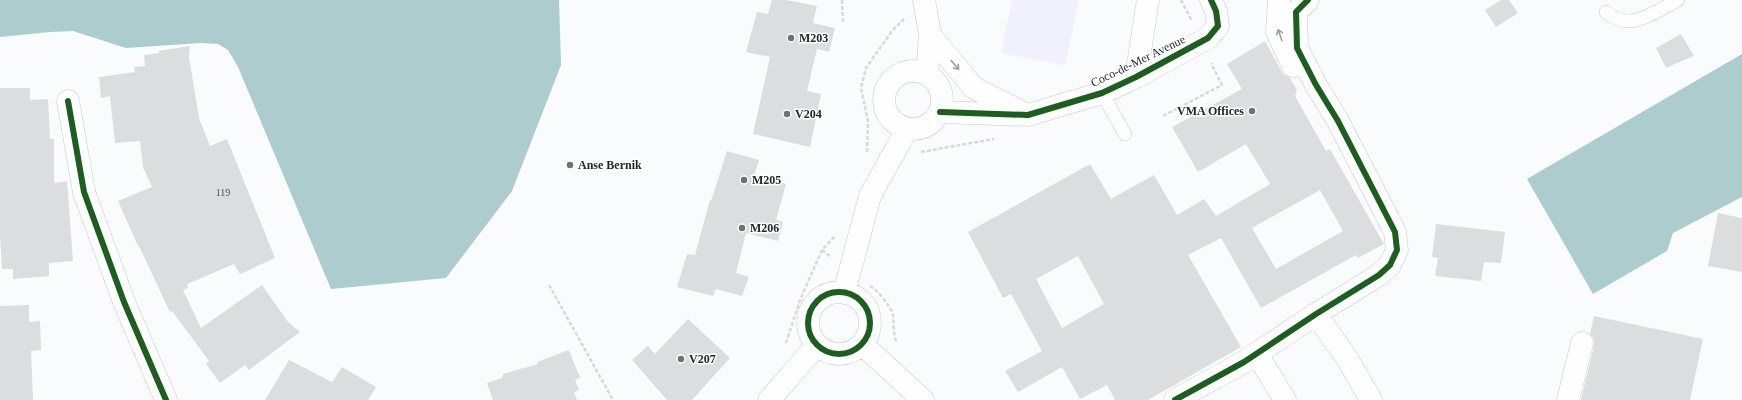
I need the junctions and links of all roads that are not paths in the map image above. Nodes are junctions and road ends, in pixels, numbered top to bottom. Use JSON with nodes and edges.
{"nodes":[{"id":1,"x":924,"y":0,"type":"edge"},
{"id":2,"x":1148,"y":0,"type":"edge"},
{"id":3,"x":1211,"y":0,"type":"edge"},
{"id":4,"x":1279,"y":0,"type":"edge"},
{"id":5,"x":1308,"y":0,"type":"edge"},
{"id":6,"x":1678,"y":0,"type":"edge"},
{"id":7,"x":1606,"y":12,"type":"dead end"},
{"id":8,"x":930,"y":34,"type":"junction"},
{"id":9,"x":927,"y":74,"type":"junction"},
{"id":10,"x":1136,"y":77,"type":"junction"},
{"id":11,"x":1102,"y":93,"type":"junction"},
{"id":12,"x":68,"y":101,"type":"dead end"},
{"id":13,"x":940,"y":112,"type":"junction"},
{"id":14,"x":1028,"y":115,"type":"junction"},
{"id":15,"x":907,"y":129,"type":"junction"},
{"id":16,"x":1124,"y":134,"type":"dead end"},
{"id":17,"x":1359,"y":162,"type":"junction"},
{"id":18,"x":846,"y":283,"type":"junction"},
{"id":19,"x":1316,"y":314,"type":"junction"},
{"id":20,"x":1582,"y":343,"type":"dead end"},
{"id":21,"x":817,"y":345,"type":"junction"},
{"id":22,"x":863,"y":345,"type":"junction"},
{"id":23,"x":1257,"y":354,"type":"junction"},
{"id":24,"x":166,"y":400,"type":"edge"},
{"id":25,"x":769,"y":400,"type":"edge"},
{"id":26,"x":923,"y":400,"type":"edge"},
{"id":27,"x":1175,"y":400,"type":"edge"},
{"id":28,"x":1285,"y":400,"type":"edge"},
{"id":29,"x":1371,"y":400,"type":"edge"},
{"id":30,"x":1568,"y":400,"type":"edge"}],
"edges":[{"from":1,"to":8,"type":"street"},
{"from":2,"to":10,"type":"street"},
{"from":3,"to":10,"type":"street","name":"Coco-de-Mer Avenue"},
{"from":17,"to":4,"type":"street","one_way":true},
{"from":5,"to":17,"type":"street"},
{"from":6,"to":7,"type":"lane"},
{"from":8,"to":9,"type":"street"},
{"from":8,"to":14,"type":"street","one_way":true},
{"from":9,"to":13,"type":"street"},
{"from":9,"to":15,"type":"street"},
{"from":10,"to":11,"type":"street","name":"Coco-de-Mer Avenue"},
{"from":11,"to":14,"type":"street","name":"Coco-de-Mer Avenue"},
{"from":11,"to":16,"type":"lane"},
{"from":12,"to":24,"type":"street"},
{"from":13,"to":14,"type":"street","name":"Coco-de-Mer Avenue"},
{"from":13,"to":15,"type":"street"},
{"from":15,"to":18,"type":"street"},
{"from":17,"to":19,"type":"street"},
{"from":18,"to":21,"type":"street"},
{"from":18,"to":22,"type":"street"},
{"from":19,"to":23,"type":"street"},
{"from":19,"to":29,"type":"street"},
{"from":20,"to":30,"type":"street"},
{"from":21,"to":22,"type":"street"},
{"from":21,"to":25,"type":"street"},
{"from":22,"to":26,"type":"street"},
{"from":23,"to":27,"type":"street"},
{"from":23,"to":28,"type":"street"}]}
